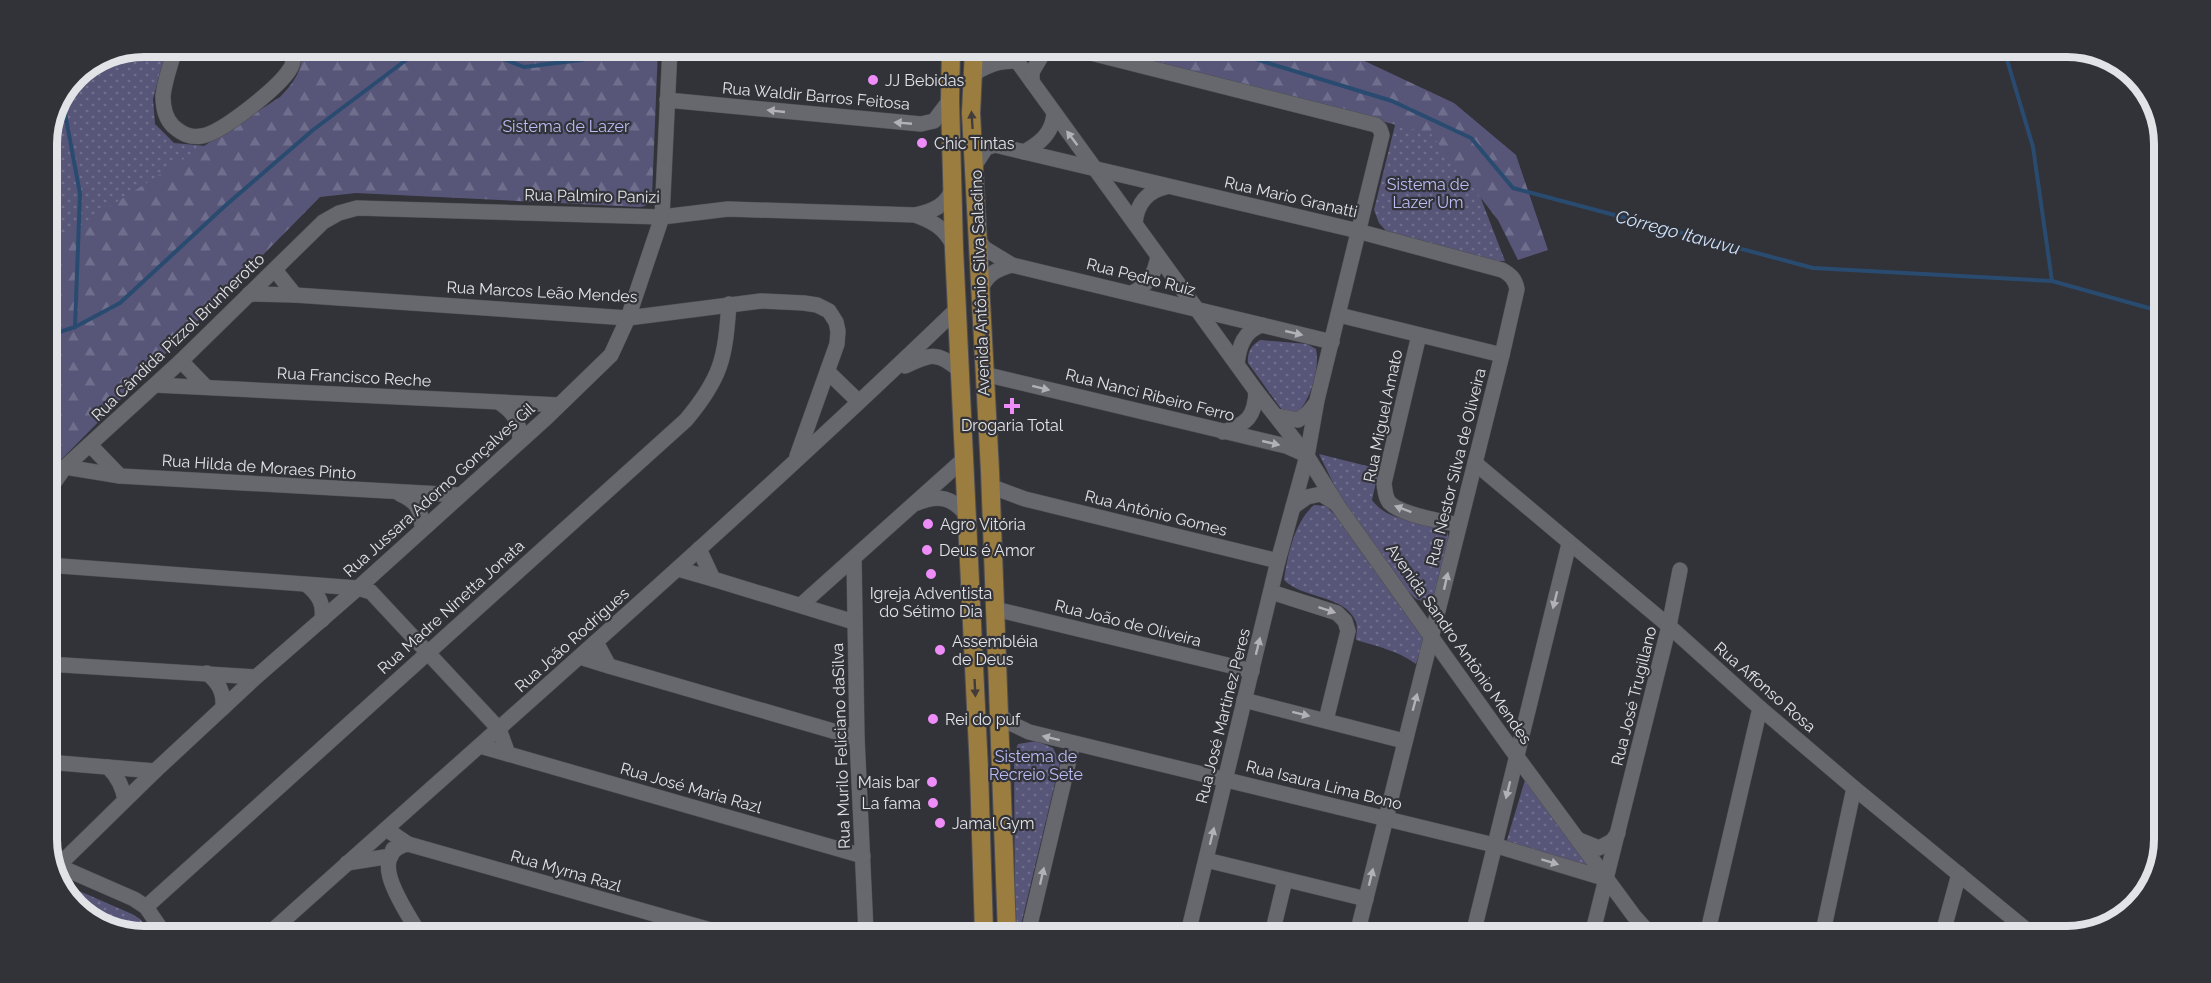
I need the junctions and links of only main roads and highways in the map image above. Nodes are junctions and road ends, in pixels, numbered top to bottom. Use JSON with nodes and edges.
{"nodes":[{"id":1,"x":951,"y":57,"type":"edge"},
{"id":2,"x":973,"y":57,"type":"edge"},
{"id":3,"x":972,"y":75,"type":"junction"},
{"id":4,"x":950,"y":97,"type":"junction"},
{"id":5,"x":954,"y":248,"type":"junction"},
{"id":6,"x":984,"y":374,"type":"junction"},
{"id":7,"x":990,"y":490,"type":"junction"},
{"id":8,"x":967,"y":510,"type":"junction"},
{"id":9,"x":1000,"y":741,"type":"junction"},
{"id":10,"x":979,"y":770,"type":"junction"},
{"id":11,"x":984,"y":926,"type":"edge"},
{"id":12,"x":1007,"y":926,"type":"edge"}],
"edges":[{"from":1,"to":4,"type":"main road","name":"Avenida Antônio Silva Saladino"},
{"from":2,"to":3,"type":"main road","name":"Avenida Antônio Silva Saladino"},
{"from":3,"to":4,"type":"main road"},
{"from":6,"to":3,"type":"main road","name":"Avenida Antônio Silva Saladino","one_way":true},
{"from":4,"to":5,"type":"main road","name":"Avenida Antônio Silva Saladino"},
{"from":5,"to":6,"type":"main road"},
{"from":5,"to":8,"type":"main road","name":"Avenida Antônio Silva Saladino"},
{"from":6,"to":7,"type":"main road","name":"Avenida Antônio Silva Saladino"},
{"from":7,"to":8,"type":"main road"},
{"from":7,"to":9,"type":"main road","name":"Avenida Antônio Silva Saladino"},
{"from":8,"to":10,"type":"main road","one_way":true},
{"from":9,"to":10,"type":"main road"},
{"from":9,"to":12,"type":"main road"},
{"from":10,"to":11,"type":"main road"}]}
